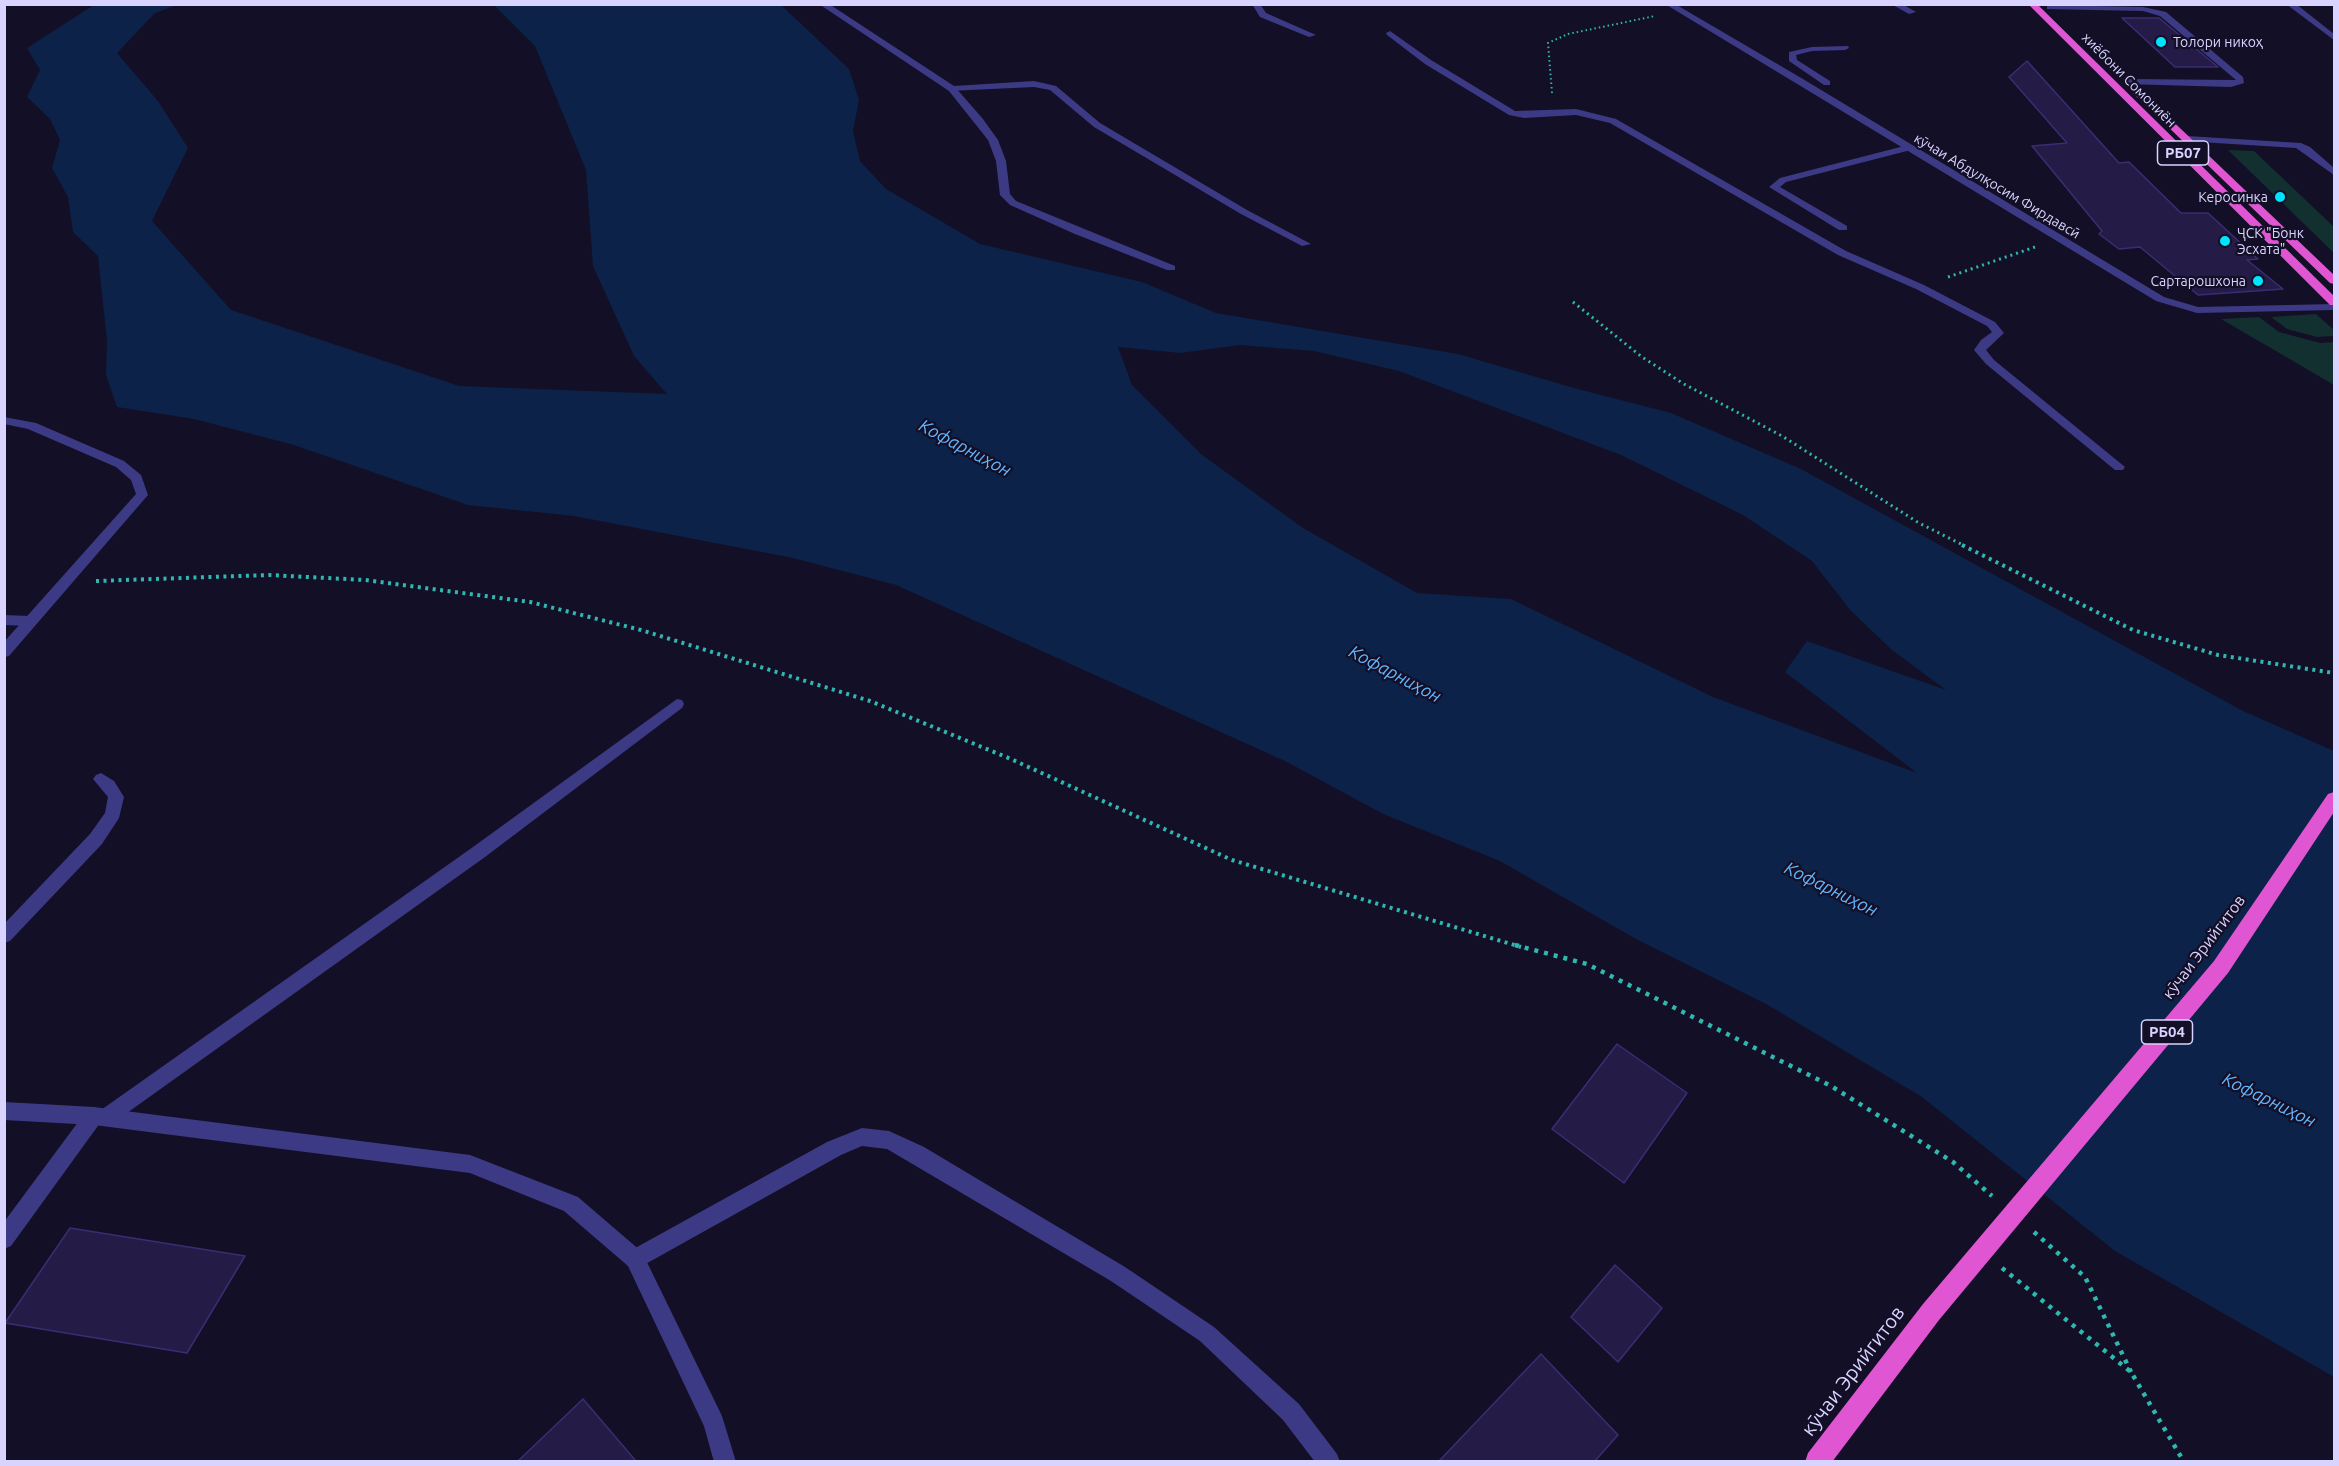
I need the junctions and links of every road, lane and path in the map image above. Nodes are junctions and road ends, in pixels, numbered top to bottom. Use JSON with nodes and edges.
{"nodes":[{"id":1,"x":822,"y":4,"type":"edge"},
{"id":2,"x":1256,"y":4,"type":"edge"},
{"id":3,"x":1669,"y":4,"type":"edge"},
{"id":4,"x":1895,"y":4,"type":"edge"},
{"id":5,"x":2032,"y":4,"type":"edge"},
{"id":6,"x":2290,"y":4,"type":"edge"},
{"id":7,"x":2049,"y":6,"type":"edge"},
{"id":8,"x":1679,"y":11,"type":"junction"},
{"id":9,"x":1912,"y":12,"type":"dead end"},
{"id":10,"x":1390,"y":33,"type":"dead end"},
{"id":11,"x":1312,"y":35,"type":"dead end"},
{"id":12,"x":2334,"y":38,"type":"edge"},
{"id":13,"x":1845,"y":48,"type":"dead end"},
{"id":14,"x":2127,"y":82,"type":"junction"},
{"id":15,"x":1827,"y":83,"type":"dead end"},
{"id":16,"x":952,"y":89,"type":"junction"},
{"id":17,"x":1553,"y":112,"type":"junction"},
{"id":18,"x":2187,"y":140,"type":"junction"},
{"id":19,"x":1908,"y":148,"type":"junction"},
{"id":20,"x":2334,"y":172,"type":"edge"},
{"id":21,"x":1843,"y":228,"type":"dead end"},
{"id":22,"x":2053,"y":235,"type":"junction"},
{"id":23,"x":1305,"y":244,"type":"dead end"},
{"id":24,"x":1171,"y":268,"type":"dead end"},
{"id":25,"x":2334,"y":281,"type":"edge"},
{"id":26,"x":1920,"y":287,"type":"junction"},
{"id":27,"x":2334,"y":302,"type":"edge"},
{"id":28,"x":1573,"y":303,"type":"dead end"},
{"id":29,"x":2334,"y":307,"type":"edge"},
{"id":30,"x":4,"y":420,"type":"edge"},
{"id":31,"x":2119,"y":467,"type":"dead end"},
{"id":32,"x":66,"y":582,"type":"junction"},
{"id":33,"x":4,"y":620,"type":"edge"},
{"id":34,"x":30,"y":621,"type":"junction"},
{"id":35,"x":4,"y":652,"type":"edge"},
{"id":36,"x":2334,"y":673,"type":"edge"},
{"id":37,"x":677,"y":704,"type":"dead end"},
{"id":38,"x":101,"y":779,"type":"dead end"},
{"id":39,"x":2334,"y":799,"type":"edge"},
{"id":40,"x":4,"y":936,"type":"edge"},
{"id":41,"x":4,"y":1111,"type":"edge"},
{"id":42,"x":100,"y":1117,"type":"junction"},
{"id":43,"x":1997,"y":1200,"type":"dead end"},
{"id":44,"x":2032,"y":1231,"type":"dead end"},
{"id":45,"x":4,"y":1239,"type":"edge"},
{"id":46,"x":1983,"y":1252,"type":"junction"},
{"id":47,"x":635,"y":1259,"type":"junction"},
{"id":48,"x":2131,"y":1372,"type":"junction"},
{"id":49,"x":725,"y":1461,"type":"edge"},
{"id":50,"x":1329,"y":1461,"type":"edge"},
{"id":51,"x":1817,"y":1461,"type":"edge"},
{"id":52,"x":2184,"y":1461,"type":"edge"}],
"edges":[{"from":1,"to":16,"type":"street"},
{"from":2,"to":11,"type":"street"},
{"from":3,"to":8,"type":"street","name":"кӯчаи Абдулқосим Фирдавсӣ"},
{"from":4,"to":9,"type":"street"},
{"from":5,"to":27,"type":"highway","name":"хиёбони Сомониён","number":"РБ07"},
{"from":6,"to":12,"type":"street"},
{"from":7,"to":14,"type":"highway","name":"хиёбони Сомониён","number":"РБ07"},
{"from":7,"to":14,"type":"street"},
{"from":8,"to":17,"type":"path"},
{"from":8,"to":19,"type":"street","name":"кӯчаи Абдулқосим Фирдавсӣ"},
{"from":10,"to":17,"type":"street"},
{"from":13,"to":15,"type":"street"},
{"from":14,"to":18,"type":"highway","name":"хиёбони Сомониён","number":"РБ07"},
{"from":16,"to":23,"type":"street"},
{"from":16,"to":24,"type":"street"},
{"from":17,"to":26,"type":"street"},
{"from":18,"to":20,"type":"street"},
{"from":18,"to":25,"type":"highway","name":"хиёбони Сомониён","number":"РБ07"},
{"from":19,"to":21,"type":"street"},
{"from":19,"to":22,"type":"street","name":"кӯчаи Абдулқосим Фирдавсӣ"},
{"from":22,"to":26,"type":"path"},
{"from":22,"to":29,"type":"street","name":"кӯчаи Абдулқосим Фирдавсӣ"},
{"from":26,"to":31,"type":"street"},
{"from":28,"to":36,"type":"path"},
{"from":30,"to":32,"type":"street"},
{"from":32,"to":34,"type":"street"},
{"from":32,"to":43,"type":"path"},
{"from":33,"to":34,"type":"street"},
{"from":34,"to":35,"type":"street"},
{"from":37,"to":42,"type":"street"},
{"from":38,"to":40,"type":"street"},
{"from":39,"to":46,"type":"highway","name":"кӯчаи Эрийгитов","number":"РБ04"},
{"from":41,"to":42,"type":"street"},
{"from":42,"to":45,"type":"street"},
{"from":42,"to":47,"type":"street"},
{"from":44,"to":48,"type":"path"},
{"from":46,"to":48,"type":"path"},
{"from":46,"to":51,"type":"highway","name":"кӯчаи Эрийгитов","number":"РБ04"},
{"from":47,"to":49,"type":"street"},
{"from":47,"to":50,"type":"street"},
{"from":48,"to":52,"type":"path"}]}
